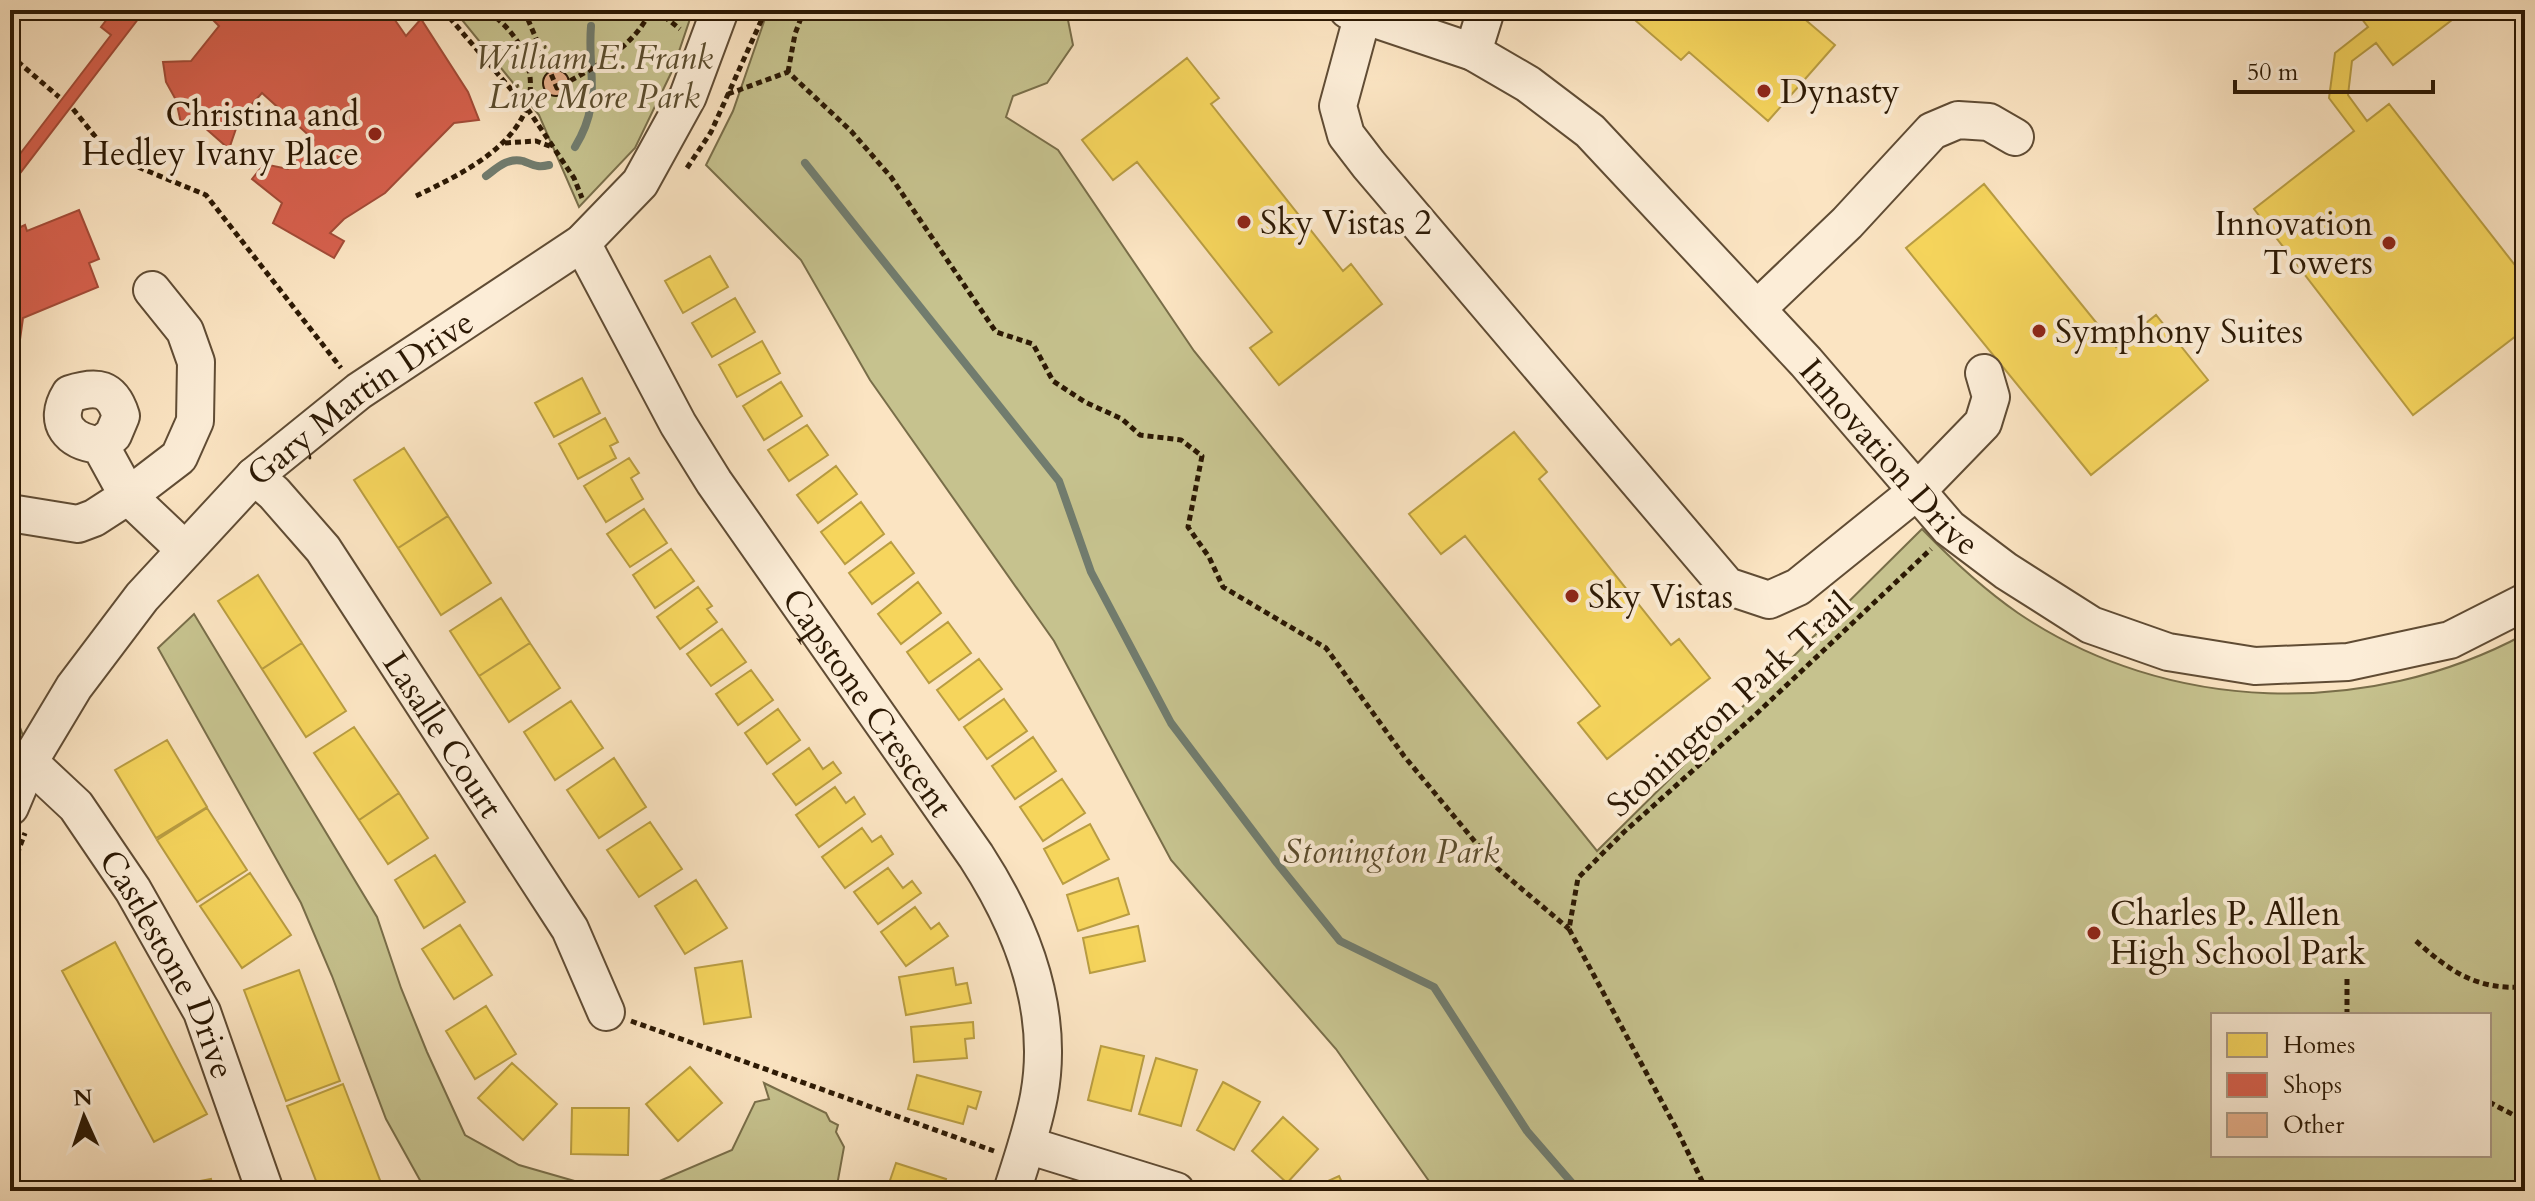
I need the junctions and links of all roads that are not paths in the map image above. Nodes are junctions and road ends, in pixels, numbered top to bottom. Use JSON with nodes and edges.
{"nodes":[{"id":1,"x":720,"y":10,"type":"edge"},
{"id":2,"x":1486,"y":10,"type":"edge"},
{"id":3,"x":1356,"y":12,"type":"edge"},
{"id":4,"x":1473,"y":52,"type":"junction"},
{"id":5,"x":2015,"y":137,"type":"dead end"},
{"id":6,"x":582,"y":243,"type":"junction"},
{"id":7,"x":152,"y":290,"type":"dead end"},
{"id":8,"x":1757,"y":309,"type":"junction"},
{"id":9,"x":1984,"y":373,"type":"dead end"},
{"id":10,"x":100,"y":445,"type":"dead end"},
{"id":11,"x":254,"y":476,"type":"junction"},
{"id":12,"x":1917,"y":491,"type":"junction"},
{"id":13,"x":128,"y":496,"type":"junction"},
{"id":14,"x":10,"y":513,"type":"edge"},
{"id":15,"x":185,"y":550,"type":"junction"},
{"id":16,"x":2525,"y":602,"type":"edge"},
{"id":17,"x":37,"y":770,"type":"junction"},
{"id":18,"x":10,"y":807,"type":"edge"},
{"id":19,"x":606,"y":1012,"type":"road end"},
{"id":20,"x":1020,"y":1165,"type":"edge"},
{"id":21,"x":265,"y":1191,"type":"edge"},
{"id":22,"x":1176,"y":1191,"type":"edge"}],
"edges":[{"from":1,"to":6,"type":"street","name":"Gary Martin Drive"},
{"from":2,"to":4,"type":"street"},
{"from":3,"to":4,"type":"street","name":"Innovation Drive"},
{"from":3,"to":12,"type":"street"},
{"from":4,"to":8,"type":"street","name":"Innovation Drive"},
{"from":5,"to":8,"type":"street"},
{"from":6,"to":11,"type":"street","name":"Gary Martin Drive"},
{"from":6,"to":20,"type":"street","name":"Capstone Crescent"},
{"from":7,"to":13,"type":"street"},
{"from":8,"to":12,"type":"street","name":"Innovation Drive"},
{"from":9,"to":12,"type":"street"},
{"from":10,"to":13,"type":"street"},
{"from":11,"to":15,"type":"street","name":"Gary Martin Drive"},
{"from":11,"to":19,"type":"street","name":"Lasalle Court"},
{"from":12,"to":16,"type":"street","name":"Innovation Drive"},
{"from":13,"to":14,"type":"street"},
{"from":13,"to":15,"type":"street"},
{"from":15,"to":17,"type":"street","name":"Gary Martin Drive"},
{"from":17,"to":18,"type":"street","name":"Gary Martin Drive"},
{"from":17,"to":21,"type":"street","name":"Castlestone Drive"},
{"from":20,"to":22,"type":"street"}]}
